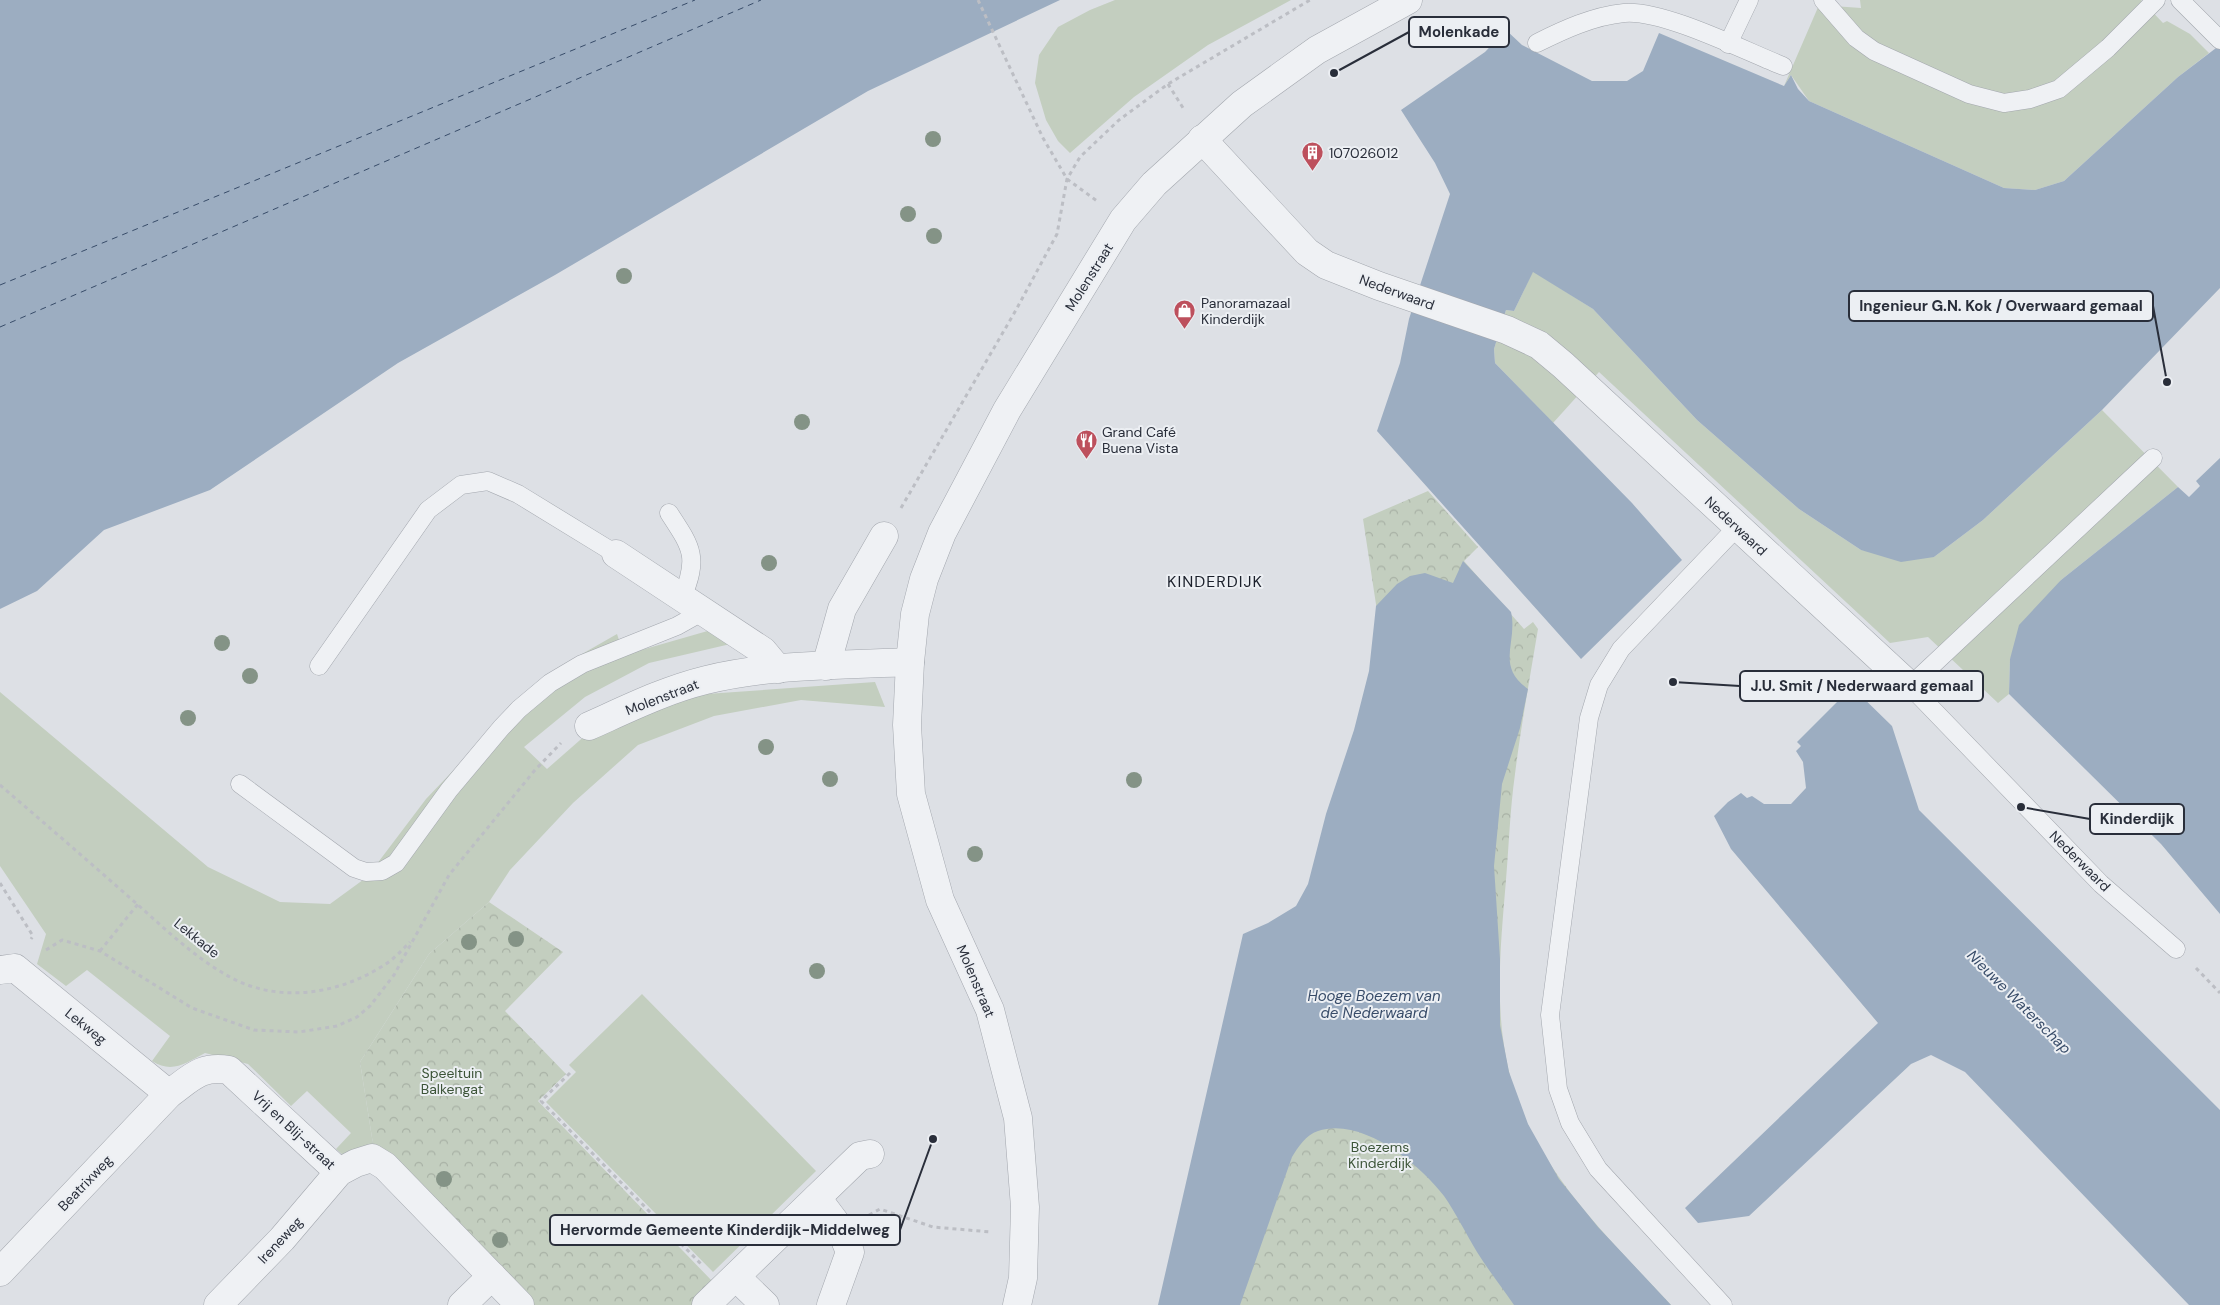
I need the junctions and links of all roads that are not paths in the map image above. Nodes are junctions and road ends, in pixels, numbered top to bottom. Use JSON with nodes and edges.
{"nodes":[{"id":1,"x":1408,"y":0,"type":"edge"},
{"id":2,"x":1749,"y":0,"type":"edge"},
{"id":3,"x":1822,"y":0,"type":"edge"},
{"id":4,"x":2156,"y":0,"type":"edge"},
{"id":5,"x":2180,"y":0,"type":"edge"},
{"id":6,"x":2220,"y":40,"type":"edge"},
{"id":7,"x":1537,"y":43,"type":"dead end"},
{"id":8,"x":1728,"y":44,"type":"junction"},
{"id":9,"x":1783,"y":66,"type":"dead end"},
{"id":10,"x":1202,"y":139,"type":"junction"},
{"id":11,"x":2153,"y":458,"type":"dead end"},
{"id":12,"x":669,"y":512,"type":"dead end"},
{"id":13,"x":1737,"y":527,"type":"junction"},
{"id":14,"x":884,"y":536,"type":"road end"},
{"id":15,"x":616,"y":554,"type":"joint"},
{"id":16,"x":692,"y":605,"type":"junction"},
{"id":17,"x":910,"y":662,"type":"junction"},
{"id":18,"x":318,"y":666,"type":"dead end"},
{"id":19,"x":826,"y":666,"type":"junction"},
{"id":20,"x":778,"y":669,"type":"junction"},
{"id":21,"x":1910,"y":686,"type":"junction"},
{"id":22,"x":589,"y":726,"type":"road end"},
{"id":23,"x":240,"y":784,"type":"dead end"},
{"id":24,"x":2176,"y":949,"type":"road end"},
{"id":25,"x":8,"y":969,"type":"edge"},
{"id":26,"x":170,"y":1094,"type":"junction"},
{"id":27,"x":870,"y":1154,"type":"dead end"},
{"id":28,"x":339,"y":1172,"type":"junction"},
{"id":29,"x":817,"y":1198,"type":"junction"},
{"id":30,"x":0,"y":1272,"type":"edge"},
{"id":31,"x":492,"y":1276,"type":"junction"},
{"id":32,"x":722,"y":1290,"type":"edge"},
{"id":33,"x":218,"y":1305,"type":"edge"},
{"id":34,"x":462,"y":1305,"type":"edge"},
{"id":35,"x":520,"y":1305,"type":"edge"},
{"id":36,"x":765,"y":1305,"type":"edge"},
{"id":37,"x":832,"y":1305,"type":"edge"},
{"id":38,"x":1017,"y":1305,"type":"edge"},
{"id":39,"x":1723,"y":1305,"type":"edge"}],
"edges":[{"from":1,"to":10,"type":"street","name":"Molenstraat"},
{"from":2,"to":8,"type":"lane"},
{"from":3,"to":4,"type":"lane"},
{"from":5,"to":6,"type":"lane"},
{"from":7,"to":8,"type":"lane"},
{"from":8,"to":9,"type":"lane"},
{"from":10,"to":13,"type":"street","name":"Nederwaard"},
{"from":10,"to":17,"type":"street","name":"Molenstraat"},
{"from":11,"to":21,"type":"lane"},
{"from":12,"to":16,"type":"lane"},
{"from":13,"to":21,"type":"street","name":"Nederwaard"},
{"from":13,"to":39,"type":"lane"},
{"from":14,"to":19,"type":"street"},
{"from":15,"to":16,"type":"street"},
{"from":15,"to":18,"type":"lane"},
{"from":16,"to":20,"type":"street"},
{"from":16,"to":23,"type":"lane"},
{"from":17,"to":19,"type":"street","name":"Molenstraat"},
{"from":17,"to":38,"type":"street","name":"Molenstraat"},
{"from":19,"to":20,"type":"street","name":"Molenstraat"},
{"from":20,"to":22,"type":"street","name":"Molenstraat"},
{"from":21,"to":24,"type":"lane","name":"Nederwaard"},
{"from":25,"to":26,"type":"street","name":"Lekweg"},
{"from":26,"to":28,"type":"street","name":"Vrij en Blij-straat"},
{"from":26,"to":30,"type":"street","name":"Beatrixweg"},
{"from":27,"to":29,"type":"street"},
{"from":28,"to":31,"type":"street","name":"Vrij en Blij-straat"},
{"from":28,"to":33,"type":"street","name":"Ireneweg"},
{"from":29,"to":32,"type":"street"},
{"from":29,"to":37,"type":"street"},
{"from":31,"to":34,"type":"street"},
{"from":31,"to":35,"type":"street","name":"Vrij en Blij-straat"},
{"from":32,"to":36,"type":"street"}]}
